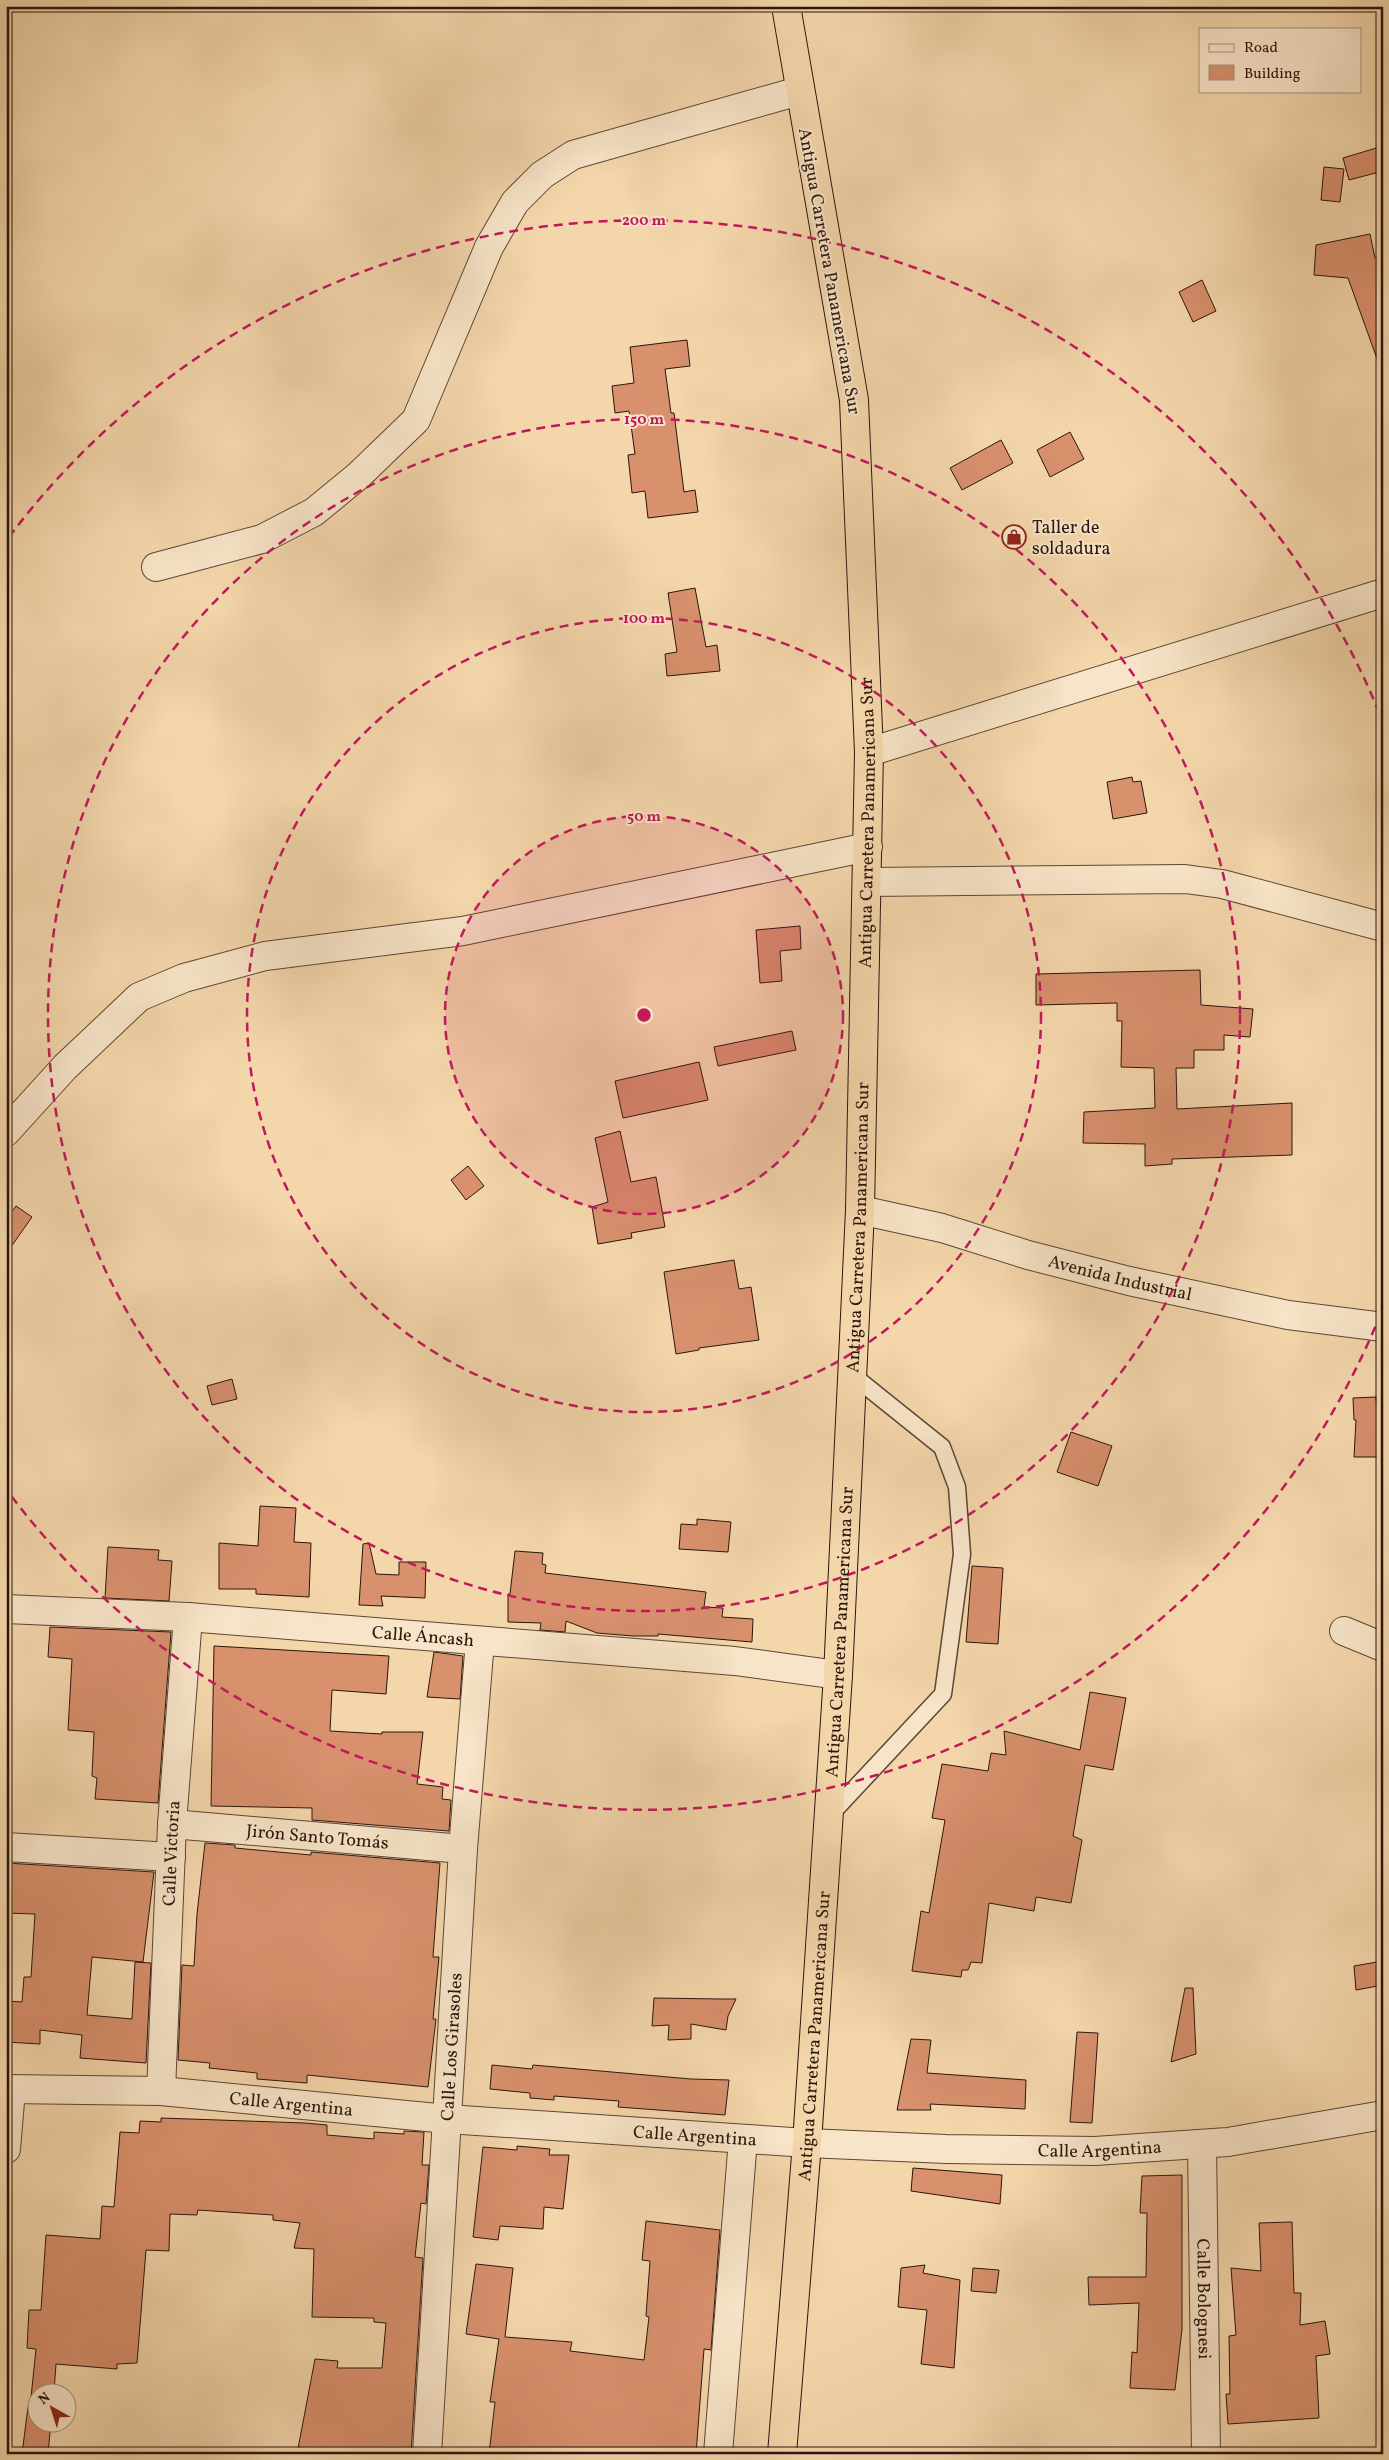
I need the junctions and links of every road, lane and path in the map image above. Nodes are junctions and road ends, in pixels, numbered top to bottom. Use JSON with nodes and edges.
{"nodes":[{"id":1,"x":786,"y":6,"type":"edge"},
{"id":2,"x":799,"y":91,"type":"junction"},
{"id":3,"x":156,"y":567,"type":"dead end"},
{"id":4,"x":1383,"y":593,"type":"edge"},
{"id":5,"x":869,"y":752,"type":"junction"},
{"id":6,"x":868,"y":846,"type":"junction"},
{"id":7,"x":867,"y":882,"type":"junction"},
{"id":8,"x":1383,"y":927,"type":"edge"},
{"id":9,"x":6,"y":1132,"type":"edge"},
{"id":10,"x":860,"y":1210,"type":"junction"},
{"id":11,"x":1383,"y":1327,"type":"edge"},
{"id":12,"x":851,"y":1374,"type":"junction"},
{"id":13,"x":6,"y":1609,"type":"edge"},
{"id":14,"x":188,"y":1617,"type":"junction"},
{"id":15,"x":1344,"y":1631,"type":"dead end"},
{"id":16,"x":480,"y":1641,"type":"junction"},
{"id":17,"x":1383,"y":1647,"type":"edge"},
{"id":18,"x":838,"y":1676,"type":"junction"},
{"id":19,"x":829,"y":1816,"type":"junction"},
{"id":20,"x":172,"y":1824,"type":"junction"},
{"id":21,"x":6,"y":1847,"type":"edge"},
{"id":22,"x":463,"y":1849,"type":"junction"},
{"id":23,"x":171,"y":1857,"type":"junction"},
{"id":24,"x":9,"y":2090,"type":"edge"},
{"id":25,"x":161,"y":2091,"type":"junction"},
{"id":26,"x":1383,"y":2115,"type":"edge"},
{"id":27,"x":447,"y":2119,"type":"junction"},
{"id":28,"x":743,"y":2139,"type":"junction"},
{"id":29,"x":807,"y":2143,"type":"junction"},
{"id":30,"x":1202,"y":2144,"type":"junction"},
{"id":31,"x":6,"y":2148,"type":"edge"},
{"id":32,"x":427,"y":2454,"type":"edge"},
{"id":33,"x":718,"y":2454,"type":"edge"},
{"id":34,"x":782,"y":2454,"type":"edge"},
{"id":35,"x":1206,"y":2454,"type":"edge"}],
"edges":[{"from":1,"to":2,"type":"highway","name":"Antigua Carretera Panamericana Sur"},
{"from":2,"to":3,"type":"street"},
{"from":2,"to":5,"type":"highway","name":"Antigua Carretera Panamericana Sur"},
{"from":4,"to":5,"type":"street"},
{"from":5,"to":6,"type":"highway","name":"Antigua Carretera Panamericana Sur"},
{"from":6,"to":7,"type":"highway","name":"Antigua Carretera Panamericana Sur"},
{"from":6,"to":9,"type":"street"},
{"from":7,"to":8,"type":"street"},
{"from":7,"to":10,"type":"highway","name":"Antigua Carretera Panamericana Sur"},
{"from":10,"to":11,"type":"street","name":"Avenida Industrial"},
{"from":10,"to":12,"type":"highway","name":"Antigua Carretera Panamericana Sur"},
{"from":12,"to":18,"type":"highway","name":"Antigua Carretera Panamericana Sur"},
{"from":12,"to":19,"type":"lane"},
{"from":13,"to":14,"type":"street","name":"Calle Áncash"},
{"from":14,"to":16,"type":"street","name":"Calle Áncash"},
{"from":14,"to":20,"type":"street","name":"Calle Victoria"},
{"from":15,"to":17,"type":"street"},
{"from":16,"to":18,"type":"street","name":"Calle Áncash"},
{"from":16,"to":22,"type":"street","name":"Calle Los Girasoles"},
{"from":18,"to":19,"type":"highway","name":"Antigua Carretera Panamericana Sur"},
{"from":19,"to":29,"type":"highway","name":"Antigua Carretera Panamericana Sur"},
{"from":20,"to":22,"type":"street","name":"Jirón Santo Tomás"},
{"from":20,"to":23,"type":"street","name":"Calle Victoria"},
{"from":21,"to":23,"type":"street"},
{"from":22,"to":27,"type":"street","name":"Calle Los Girasoles"},
{"from":23,"to":25,"type":"street","name":"Calle Victoria"},
{"from":24,"to":25,"type":"street","name":"Calle Argentina"},
{"from":24,"to":31,"type":"street"},
{"from":25,"to":27,"type":"street","name":"Calle Argentina"},
{"from":26,"to":30,"type":"street","name":"Calle Argentina"},
{"from":27,"to":28,"type":"street","name":"Calle Argentina"},
{"from":27,"to":32,"type":"street","name":"Calle Los Girasoles"},
{"from":28,"to":29,"type":"street","name":"Calle Argentina"},
{"from":28,"to":33,"type":"street"},
{"from":29,"to":30,"type":"street","name":"Calle Argentina"},
{"from":29,"to":34,"type":"highway","name":"Antigua Carretera Panamericana Sur"},
{"from":30,"to":35,"type":"street","name":"Calle Bolognesi"}]}
